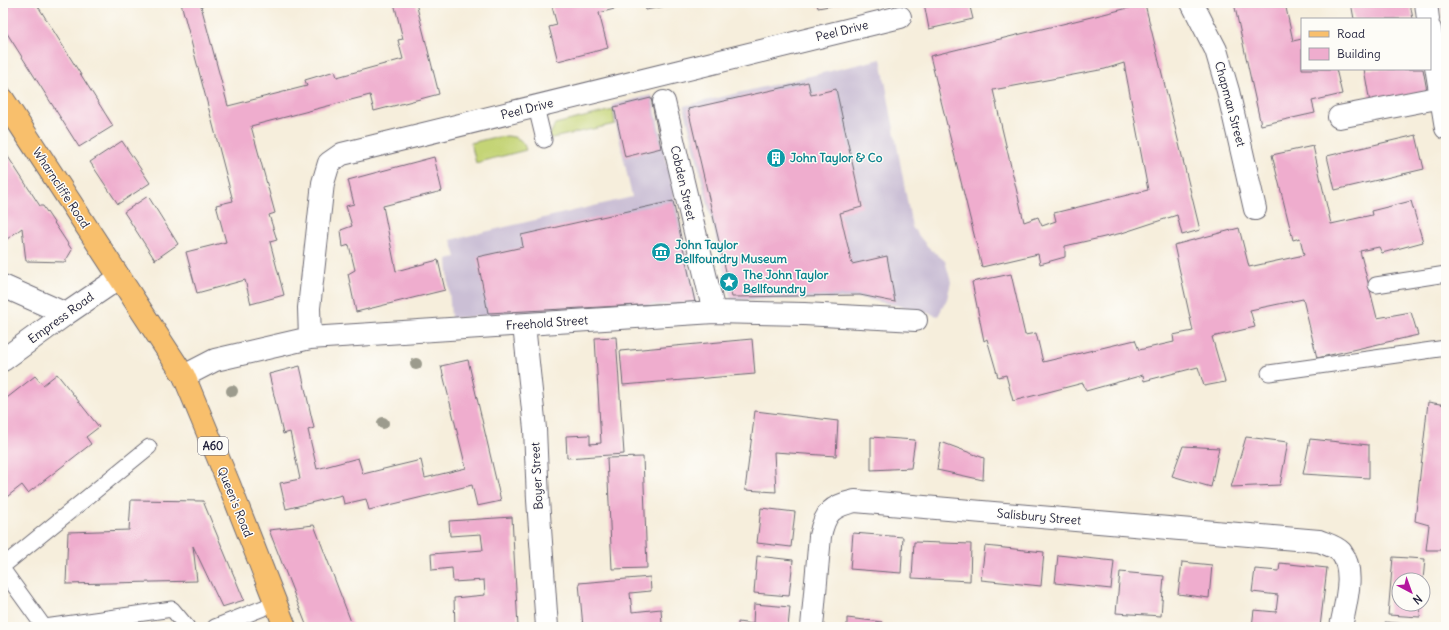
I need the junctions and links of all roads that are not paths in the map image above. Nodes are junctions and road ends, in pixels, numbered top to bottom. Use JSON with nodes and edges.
{"nodes":[{"id":1,"x":1192,"y":3,"type":"edge"},
{"id":2,"x":1426,"y":3,"type":"edge"},
{"id":3,"x":900,"y":17,"type":"dead end"},
{"id":4,"x":1428,"y":18,"type":"edge"},
{"id":5,"x":1431,"y":35,"type":"edge"},
{"id":6,"x":1442,"y":97,"type":"junction"},
{"id":7,"x":3,"y":99,"type":"edge"},
{"id":8,"x":664,"y":102,"type":"dead end"},
{"id":9,"x":536,"y":107,"type":"junction"},
{"id":10,"x":1339,"y":117,"type":"dead end"},
{"id":11,"x":1446,"y":128,"type":"edge"},
{"id":12,"x":544,"y":140,"type":"dead end"},
{"id":13,"x":1255,"y":209,"type":"dead end"},
{"id":14,"x":1446,"y":274,"type":"edge"},
{"id":15,"x":119,"y":278,"type":"junction"},
{"id":16,"x":3,"y":286,"type":"edge"},
{"id":17,"x":1376,"y":286,"type":"dead end"},
{"id":18,"x":714,"y":312,"type":"junction"},
{"id":19,"x":66,"y":314,"type":"junction"},
{"id":20,"x":916,"y":320,"type":"dead end"},
{"id":21,"x":524,"y":325,"type":"junction"},
{"id":22,"x":310,"y":338,"type":"junction"},
{"id":23,"x":1446,"y":348,"type":"edge"},
{"id":24,"x":3,"y":360,"type":"edge"},
{"id":25,"x":1270,"y":373,"type":"dead end"},
{"id":26,"x":184,"y":376,"type":"junction"},
{"id":27,"x":149,"y":447,"type":"dead end"},
{"id":28,"x":3,"y":566,"type":"edge"},
{"id":29,"x":3,"y":570,"type":"edge"},
{"id":30,"x":276,"y":603,"type":"junction"},
{"id":31,"x":44,"y":627,"type":"edge"},
{"id":32,"x":187,"y":627,"type":"edge"},
{"id":33,"x":215,"y":627,"type":"edge"},
{"id":34,"x":285,"y":627,"type":"edge"},
{"id":35,"x":548,"y":627,"type":"edge"},
{"id":36,"x":812,"y":627,"type":"edge"},
{"id":37,"x":1341,"y":627,"type":"edge"}],
"edges":[{"from":1,"to":13,"type":"street","name":"Chapman Street"},
{"from":2,"to":4,"type":"street"},
{"from":3,"to":9,"type":"street","name":"Peel Drive"},
{"from":5,"to":6,"type":"street"},
{"from":6,"to":10,"type":"street"},
{"from":6,"to":11,"type":"street"},
{"from":7,"to":15,"type":"main road","name":"Wharncliffe Road","number":"A60"},
{"from":8,"to":18,"type":"street","name":"Cobden Street"},
{"from":9,"to":12,"type":"lane"},
{"from":9,"to":22,"type":"street","name":"Peel Drive"},
{"from":14,"to":17,"type":"lane"},
{"from":15,"to":19,"type":"street","name":"Empress Road"},
{"from":15,"to":26,"type":"main road","name":"Queen's Road","number":"A60"},
{"from":16,"to":19,"type":"street"},
{"from":18,"to":20,"type":"street","name":"Freehold Street"},
{"from":18,"to":21,"type":"street","name":"Freehold Street"},
{"from":19,"to":24,"type":"street","name":"Empress Road"},
{"from":21,"to":22,"type":"street","name":"Freehold Street"},
{"from":21,"to":35,"type":"street","name":"Boyer Street"},
{"from":22,"to":26,"type":"street","name":"Freehold Street"},
{"from":23,"to":25,"type":"lane"},
{"from":26,"to":30,"type":"main road","name":"Queen's Road","number":"A60"},
{"from":27,"to":28,"type":"lane"},
{"from":29,"to":31,"type":"lane"},
{"from":30,"to":33,"type":"lane"},
{"from":30,"to":34,"type":"main road","name":"Queen's Road","number":"A60"},
{"from":31,"to":32,"type":"lane"},
{"from":36,"to":37,"type":"street","name":"Salisbury Street"}]}
